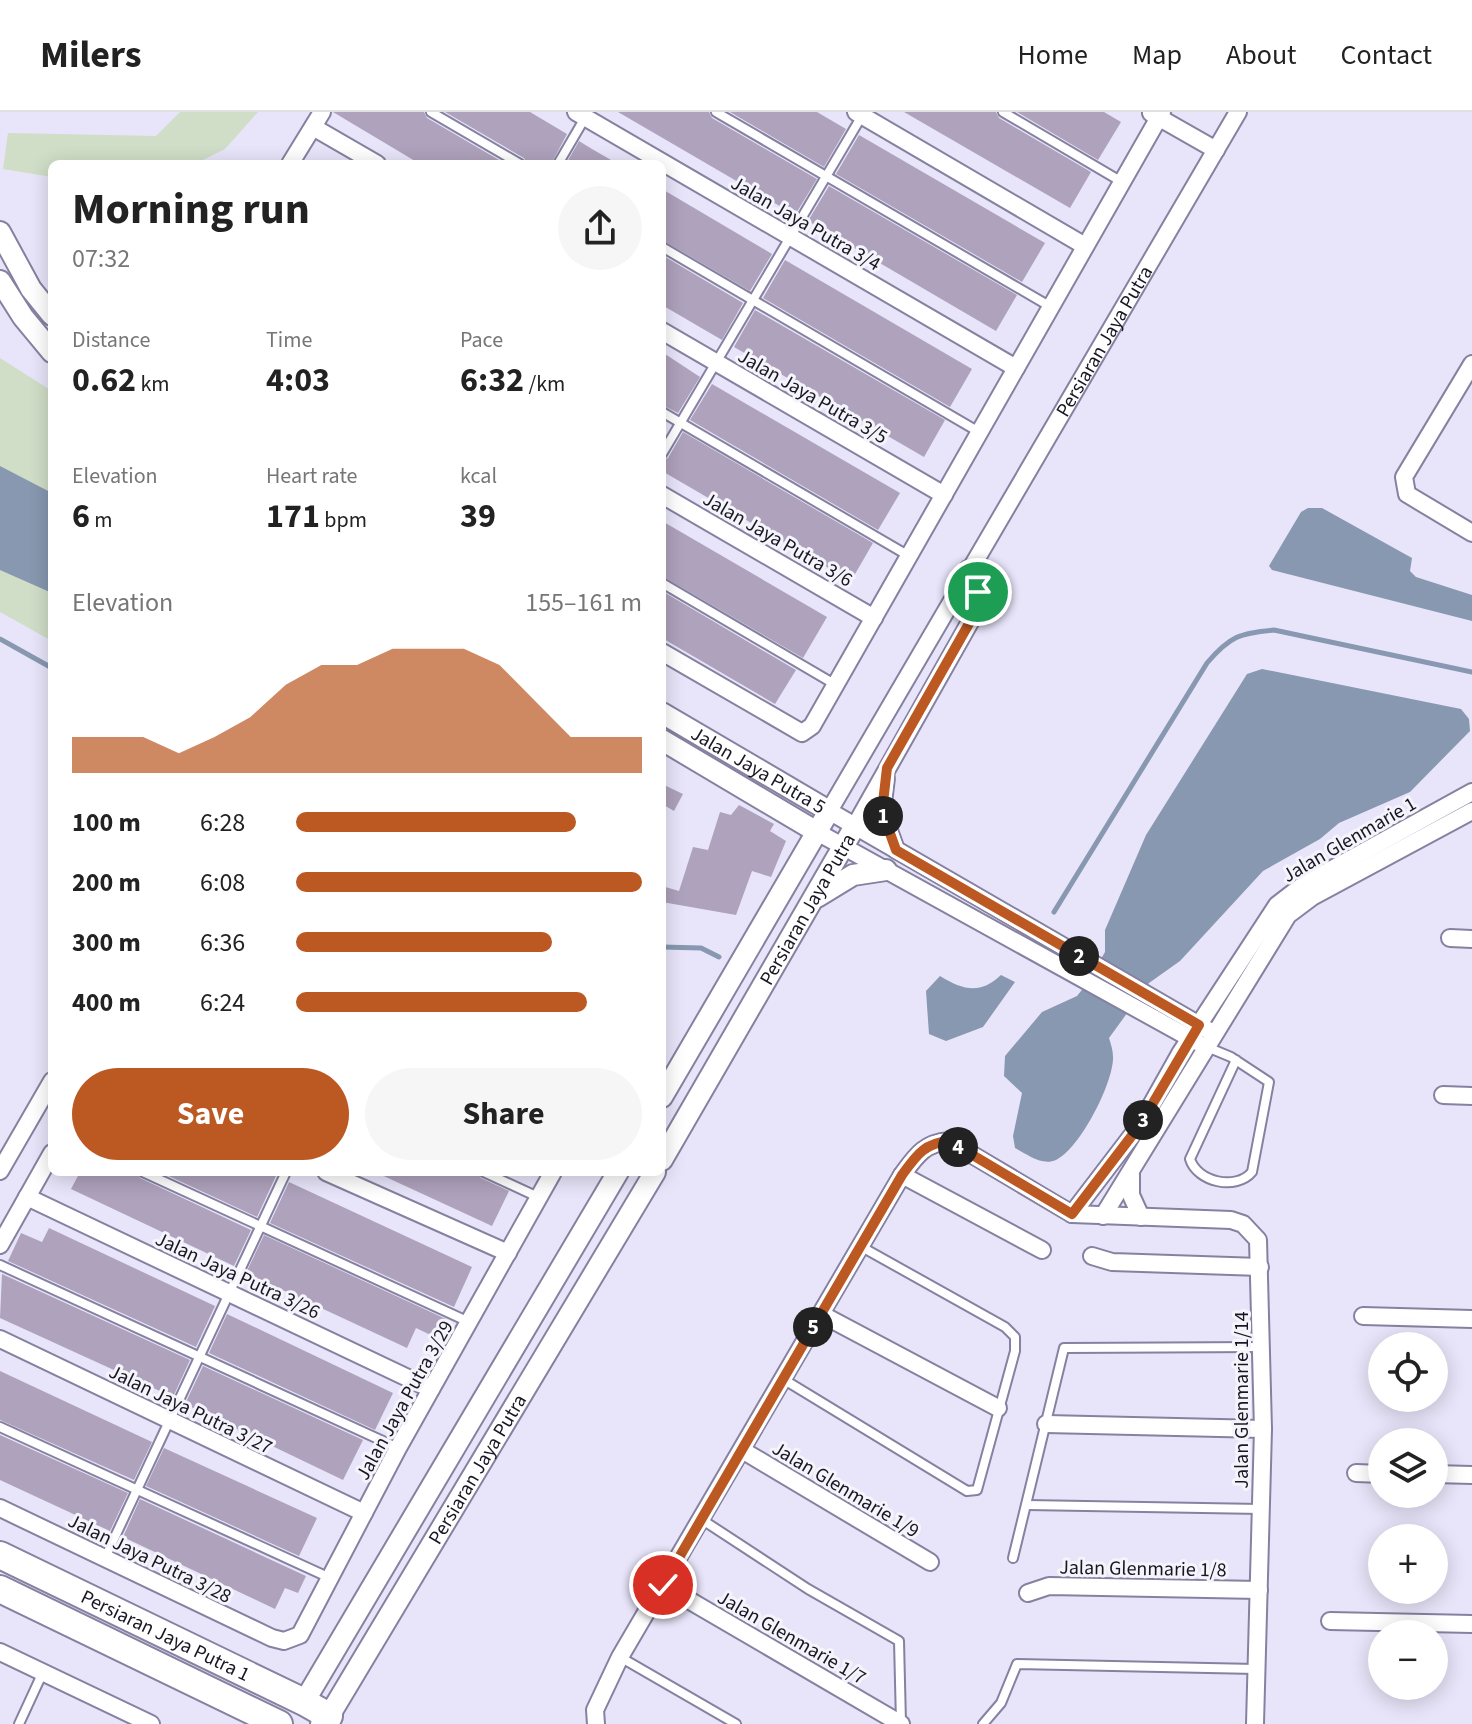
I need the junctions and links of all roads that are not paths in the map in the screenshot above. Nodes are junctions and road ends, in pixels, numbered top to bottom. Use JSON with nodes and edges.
{"nodes":[{"id":1,"x":322,"y":112,"type":"edge"},
{"id":2,"x":431,"y":112,"type":"edge"},
{"id":3,"x":716,"y":112,"type":"edge"},
{"id":4,"x":1003,"y":112,"type":"edge"},
{"id":5,"x":1238,"y":112,"type":"edge"},
{"id":6,"x":861,"y":113,"type":"edge"},
{"id":7,"x":584,"y":114,"type":"edge"},
{"id":8,"x":1156,"y":114,"type":"edge"},
{"id":9,"x":313,"y":127,"type":"junction"},
{"id":10,"x":1216,"y":150,"type":"junction"},
{"id":11,"x":292,"y":160,"type":"edge"},
{"id":12,"x":370,"y":160,"type":"edge"},
{"id":13,"x":513,"y":160,"type":"edge"},
{"id":14,"x":560,"y":160,"type":"edge"},
{"id":15,"x":661,"y":160,"type":"edge"},
{"id":16,"x":666,"y":163,"type":"edge"},
{"id":17,"x":826,"y":176,"type":"junction"},
{"id":18,"x":1122,"y":182,"type":"junction"},
{"id":19,"x":0,"y":232,"type":"edge"},
{"id":20,"x":791,"y":237,"type":"junction"},
{"id":21,"x":1085,"y":246,"type":"junction"},
{"id":22,"x":666,"y":249,"type":"edge"},
{"id":23,"x":0,"y":281,"type":"edge"},
{"id":24,"x":753,"y":300,"type":"junction"},
{"id":25,"x":1051,"y":307,"type":"junction"},
{"id":26,"x":48,"y":310,"type":"edge"},
{"id":27,"x":666,"y":333,"type":"edge"},
{"id":28,"x":48,"y":347,"type":"edge"},
{"id":29,"x":716,"y":362,"type":"junction"},
{"id":30,"x":1472,"y":364,"type":"edge"},
{"id":31,"x":1016,"y":368,"type":"junction"},
{"id":32,"x":666,"y":414,"type":"edge"},
{"id":33,"x":681,"y":422,"type":"junction"},
{"id":34,"x":979,"y":432,"type":"junction"},
{"id":35,"x":666,"y":447,"type":"edge"},
{"id":36,"x":944,"y":495,"type":"junction"},
{"id":37,"x":666,"y":497,"type":"edge"},
{"id":38,"x":1472,"y":533,"type":"edge"},
{"id":39,"x":909,"y":556,"type":"junction"},
{"id":40,"x":968,"y":569,"type":"junction"},
{"id":41,"x":666,"y":585,"type":"edge"},
{"id":42,"x":874,"y":618,"type":"junction"},
{"id":43,"x":666,"y":654,"type":"edge"},
{"id":44,"x":836,"y":685,"type":"junction"},
{"id":45,"x":666,"y":715,"type":"edge"},
{"id":46,"x":666,"y":742,"type":"edge"},
{"id":47,"x":887,"y":768,"type":"junction"},
{"id":48,"x":1472,"y":792,"type":"edge"},
{"id":49,"x":829,"y":811,"type":"junction"},
{"id":50,"x":1472,"y":811,"type":"edge"},
{"id":51,"x":855,"y":826,"type":"junction"},
{"id":52,"x":817,"y":832,"type":"junction"},
{"id":53,"x":1404,"y":839,"type":"junction"},
{"id":54,"x":843,"y":847,"type":"junction"},
{"id":55,"x":896,"y":850,"type":"junction"},
{"id":56,"x":886,"y":870,"type":"junction"},
{"id":57,"x":813,"y":900,"type":"junction"},
{"id":58,"x":1450,"y":938,"type":"dead end"},
{"id":59,"x":1472,"y":939,"type":"edge"},
{"id":60,"x":1144,"y":1003,"type":"junction"},
{"id":61,"x":1202,"y":1036,"type":"junction"},
{"id":62,"x":1233,"y":1059,"type":"junction"},
{"id":63,"x":48,"y":1088,"type":"edge"},
{"id":64,"x":666,"y":1090,"type":"edge"},
{"id":65,"x":1443,"y":1095,"type":"dead end"},
{"id":66,"x":1472,"y":1096,"type":"edge"},
{"id":67,"x":1140,"y":1125,"type":"junction"},
{"id":68,"x":1155,"y":1135,"type":"junction"},
{"id":69,"x":666,"y":1153,"type":"edge"},
{"id":70,"x":48,"y":1160,"type":"edge"},
{"id":71,"x":0,"y":1171,"type":"edge"},
{"id":72,"x":1131,"y":1173,"type":"junction"},
{"id":73,"x":902,"y":1175,"type":"junction"},
{"id":74,"x":152,"y":1176,"type":"edge"},
{"id":75,"x":284,"y":1176,"type":"edge"},
{"id":76,"x":335,"y":1176,"type":"edge"},
{"id":77,"x":493,"y":1176,"type":"edge"},
{"id":78,"x":551,"y":1176,"type":"edge"},
{"id":79,"x":616,"y":1176,"type":"edge"},
{"id":80,"x":653,"y":1176,"type":"edge"},
{"id":81,"x":27,"y":1197,"type":"junction"},
{"id":82,"x":539,"y":1197,"type":"junction"},
{"id":83,"x":1072,"y":1214,"type":"junction"},
{"id":84,"x":1103,"y":1216,"type":"junction"},
{"id":85,"x":1141,"y":1217,"type":"junction"},
{"id":86,"x":260,"y":1226,"type":"junction"},
{"id":87,"x":0,"y":1245,"type":"edge"},
{"id":88,"x":860,"y":1246,"type":"junction"},
{"id":89,"x":1042,"y":1250,"type":"dead end"},
{"id":90,"x":508,"y":1253,"type":"junction"},
{"id":91,"x":1092,"y":1256,"type":"dead end"},
{"id":92,"x":0,"y":1265,"type":"edge"},
{"id":93,"x":1260,"y":1267,"type":"junction"},
{"id":94,"x":229,"y":1293,"type":"junction"},
{"id":95,"x":821,"y":1314,"type":"junction"},
{"id":96,"x":1363,"y":1316,"type":"dead end"},
{"id":97,"x":1472,"y":1319,"type":"edge"},
{"id":98,"x":470,"y":1323,"type":"junction"},
{"id":99,"x":0,"y":1339,"type":"edge"},
{"id":100,"x":1262,"y":1347,"type":"junction"},
{"id":101,"x":199,"y":1357,"type":"junction"},
{"id":102,"x":783,"y":1379,"type":"junction"},
{"id":103,"x":431,"y":1389,"type":"junction"},
{"id":104,"x":998,"y":1408,"type":"junction"},
{"id":105,"x":169,"y":1421,"type":"junction"},
{"id":106,"x":1046,"y":1424,"type":"junction"},
{"id":107,"x":0,"y":1427,"type":"edge"},
{"id":108,"x":1263,"y":1429,"type":"junction"},
{"id":109,"x":398,"y":1448,"type":"junction"},
{"id":110,"x":742,"y":1450,"type":"junction"},
{"id":111,"x":1356,"y":1473,"type":"dead end"},
{"id":112,"x":1368,"y":1473,"type":"edge"},
{"id":113,"x":1448,"y":1474,"type":"edge"},
{"id":114,"x":1472,"y":1475,"type":"edge"},
{"id":115,"x":137,"y":1490,"type":"junction"},
{"id":116,"x":1027,"y":1505,"type":"junction"},
{"id":117,"x":0,"y":1508,"type":"edge"},
{"id":118,"x":1261,"y":1509,"type":"junction"},
{"id":119,"x":364,"y":1513,"type":"junction"},
{"id":120,"x":701,"y":1519,"type":"junction"},
{"id":121,"x":0,"y":1555,"type":"edge"},
{"id":122,"x":105,"y":1558,"type":"junction"},
{"id":123,"x":1013,"y":1558,"type":"dead end"},
{"id":124,"x":930,"y":1562,"type":"dead end"},
{"id":125,"x":330,"y":1579,"type":"junction"},
{"id":126,"x":663,"y":1585,"type":"junction"},
{"id":127,"x":0,"y":1589,"type":"edge"},
{"id":128,"x":1259,"y":1590,"type":"junction"},
{"id":129,"x":1028,"y":1593,"type":"dead end"},
{"id":130,"x":1330,"y":1621,"type":"dead end"},
{"id":131,"x":1472,"y":1624,"type":"edge"},
{"id":132,"x":284,"y":1641,"type":"joint"},
{"id":133,"x":0,"y":1652,"type":"edge"},
{"id":134,"x":620,"y":1657,"type":"junction"},
{"id":135,"x":1257,"y":1669,"type":"junction"},
{"id":136,"x":43,"y":1672,"type":"junction"},
{"id":137,"x":298,"y":1713,"type":"edge"},
{"id":138,"x":327,"y":1720,"type":"edge"},
{"id":139,"x":596,"y":1722,"type":"edge"},
{"id":140,"x":19,"y":1724,"type":"edge"},
{"id":141,"x":151,"y":1724,"type":"edge"},
{"id":142,"x":279,"y":1724,"type":"edge"},
{"id":143,"x":736,"y":1724,"type":"edge"},
{"id":144,"x":901,"y":1724,"type":"edge"},
{"id":145,"x":983,"y":1724,"type":"edge"},
{"id":146,"x":1255,"y":1724,"type":"edge"}],
"edges":[{"from":1,"to":9,"type":"street"},
{"from":2,"to":13,"type":"lane"},
{"from":3,"to":17,"type":"lane"},
{"from":4,"to":18,"type":"lane"},
{"from":5,"to":10,"type":"street","name":"Persiaran Jaya Putra"},
{"from":6,"to":17,"type":"lane"},
{"from":6,"to":21,"type":"street"},
{"from":7,"to":14,"type":"lane"},
{"from":7,"to":15,"type":"street","name":"Jalan Jaya Putra 3/4"},
{"from":8,"to":10,"type":"street"},
{"from":8,"to":18,"type":"street"},
{"from":9,"to":11,"type":"street"},
{"from":9,"to":12,"type":"street"},
{"from":10,"to":40,"type":"street","name":"Persiaran Jaya Putra"},
{"from":16,"to":20,"type":"street","name":"Jalan Jaya Putra 3/4"},
{"from":17,"to":20,"type":"lane"},
{"from":17,"to":25,"type":"lane"},
{"from":18,"to":21,"type":"street"},
{"from":19,"to":26,"type":"street"},
{"from":20,"to":24,"type":"lane"},
{"from":20,"to":31,"type":"street","name":"Jalan Jaya Putra 3/4"},
{"from":21,"to":25,"type":"street"},
{"from":22,"to":24,"type":"lane"},
{"from":23,"to":28,"type":"street"},
{"from":24,"to":29,"type":"lane"},
{"from":24,"to":34,"type":"lane"},
{"from":25,"to":31,"type":"street"},
{"from":27,"to":29,"type":"street","name":"Jalan Jaya Putra 3/5"},
{"from":29,"to":33,"type":"lane"},
{"from":29,"to":36,"type":"street","name":"Jalan Jaya Putra 3/5"},
{"from":30,"to":38,"type":"street"},
{"from":31,"to":34,"type":"street"},
{"from":32,"to":33,"type":"lane"},
{"from":33,"to":35,"type":"lane"},
{"from":33,"to":39,"type":"lane"},
{"from":34,"to":36,"type":"street"},
{"from":36,"to":39,"type":"street"},
{"from":37,"to":42,"type":"street","name":"Jalan Jaya Putra 3/6"},
{"from":39,"to":42,"type":"street"},
{"from":40,"to":47,"type":"street","name":"Persiaran Jaya Putra"},
{"from":40,"to":49,"type":"street","name":"Persiaran Jaya Putra"},
{"from":41,"to":44,"type":"lane"},
{"from":42,"to":44,"type":"street"},
{"from":43,"to":44,"type":"street"},
{"from":45,"to":49,"type":"street","name":"Jalan Jaya Putra 5"},
{"from":46,"to":52,"type":"street","name":"Jalan Jaya Putra 5"},
{"from":47,"to":51,"type":"street","name":"Persiaran Jaya Putra"},
{"from":47,"to":55,"type":"street"},
{"from":48,"to":53,"type":"street","name":"Jalan Glenmarie 1"},
{"from":49,"to":51,"type":"street","name":"Jalan Jaya Putra 5"},
{"from":49,"to":52,"type":"street","name":"Persiaran Jaya Putra"},
{"from":50,"to":53,"type":"street","name":"Jalan Glenmarie 1"},
{"from":51,"to":54,"type":"street","name":"Persiaran Jaya Putra"},
{"from":51,"to":55,"type":"street","name":"Jalan Jaya Putra 5"},
{"from":52,"to":54,"type":"street","name":"Jalan Jaya Putra 5"},
{"from":52,"to":64,"type":"street","name":"Persiaran Jaya Putra"},
{"from":53,"to":61,"type":"street","name":"Jalan Glenmarie 1"},
{"from":54,"to":56,"type":"street","name":"Jalan Jaya Putra 5"},
{"from":54,"to":57,"type":"street","name":"Persiaran Jaya Putra"},
{"from":55,"to":60,"type":"street","name":"Jalan Jaya Putra 5"},
{"from":56,"to":57,"type":"street"},
{"from":56,"to":60,"type":"street","name":"Jalan Jaya Putra 5"},
{"from":57,"to":69,"type":"street","name":"Persiaran Jaya Putra"},
{"from":58,"to":59,"type":"street"},
{"from":60,"to":61,"type":"street"},
{"from":61,"to":62,"type":"lane"},
{"from":61,"to":62,"type":"lane"},
{"from":61,"to":67,"type":"street","name":"Jalan Glenmarie 1"},
{"from":61,"to":68,"type":"street","name":"Jalan Glenmarie 1"},
{"from":62,"to":62,"type":"lane"},
{"from":63,"to":71,"type":"street"},
{"from":65,"to":66,"type":"street"},
{"from":67,"to":68,"type":"street"},
{"from":67,"to":83,"type":"street","name":"Jalan Glenmarie 1"},
{"from":68,"to":72,"type":"street","name":"Jalan Glenmarie 1"},
{"from":70,"to":81,"type":"street"},
{"from":72,"to":84,"type":"street","name":"Jalan Glenmarie 1"},
{"from":72,"to":85,"type":"street"},
{"from":73,"to":83,"type":"street"},
{"from":73,"to":88,"type":"street"},
{"from":73,"to":89,"type":"street"},
{"from":74,"to":86,"type":"lane"},
{"from":75,"to":86,"type":"lane"},
{"from":76,"to":90,"type":"street"},
{"from":77,"to":82,"type":"lane"},
{"from":78,"to":82,"type":"street","name":"Jalan Jaya Putra 3/29"},
{"from":79,"to":137,"type":"street","name":"Persiaran Jaya Putra"},
{"from":80,"to":138,"type":"street","name":"Persiaran Jaya Putra"},
{"from":81,"to":87,"type":"street"},
{"from":81,"to":94,"type":"street","name":"Jalan Jaya Putra 3/26"},
{"from":82,"to":90,"type":"street","name":"Jalan Jaya Putra 3/29"},
{"from":83,"to":84,"type":"street","name":"Jalan Glenmarie 1/14"},
{"from":84,"to":85,"type":"street","name":"Jalan Glenmarie 1/14"},
{"from":85,"to":93,"type":"street","name":"Jalan Glenmarie 1/14"},
{"from":86,"to":94,"type":"lane"},
{"from":86,"to":98,"type":"lane"},
{"from":88,"to":95,"type":"street"},
{"from":88,"to":104,"type":"lane"},
{"from":90,"to":98,"type":"street","name":"Jalan Jaya Putra 3/29"},
{"from":91,"to":93,"type":"street"},
{"from":92,"to":101,"type":"lane"},
{"from":93,"to":100,"type":"street","name":"Jalan Glenmarie 1/14"},
{"from":94,"to":101,"type":"lane"},
{"from":94,"to":103,"type":"street","name":"Jalan Jaya Putra 3/26"},
{"from":95,"to":102,"type":"street"},
{"from":95,"to":104,"type":"street"},
{"from":96,"to":97,"type":"street"},
{"from":98,"to":103,"type":"street","name":"Jalan Jaya Putra 3/29"},
{"from":99,"to":105,"type":"street","name":"Jalan Jaya Putra 3/27"},
{"from":100,"to":106,"type":"lane"},
{"from":100,"to":108,"type":"street","name":"Jalan Glenmarie 1/14"},
{"from":101,"to":105,"type":"lane"},
{"from":101,"to":109,"type":"lane"},
{"from":102,"to":104,"type":"lane"},
{"from":102,"to":110,"type":"street"},
{"from":103,"to":109,"type":"street","name":"Jalan Jaya Putra 3/29"},
{"from":105,"to":115,"type":"lane"},
{"from":105,"to":119,"type":"street","name":"Jalan Jaya Putra 3/27"},
{"from":106,"to":108,"type":"street"},
{"from":106,"to":116,"type":"lane"},
{"from":107,"to":115,"type":"lane"},
{"from":108,"to":118,"type":"street","name":"Jalan Glenmarie 1/14"},
{"from":109,"to":119,"type":"street","name":"Jalan Jaya Putra 3/29"},
{"from":110,"to":120,"type":"street"},
{"from":110,"to":124,"type":"street","name":"Jalan Glenmarie 1/9"},
{"from":111,"to":112,"type":"street"},
{"from":113,"to":114,"type":"street"},
{"from":115,"to":122,"type":"lane"},
{"from":115,"to":125,"type":"lane"},
{"from":116,"to":118,"type":"lane"},
{"from":116,"to":123,"type":"lane"},
{"from":117,"to":122,"type":"street","name":"Jalan Jaya Putra 3/28"},
{"from":118,"to":128,"type":"street","name":"Jalan Glenmarie 1/14"},
{"from":119,"to":125,"type":"street","name":"Jalan Jaya Putra 3/29"},
{"from":120,"to":126,"type":"street"},
{"from":120,"to":144,"type":"lane"},
{"from":121,"to":137,"type":"main road","name":"Persiaran Jaya Putra 1"},
{"from":122,"to":132,"type":"street","name":"Jalan Jaya Putra 3/28"},
{"from":125,"to":132,"type":"street","name":"Jalan Jaya Putra 3/29"},
{"from":126,"to":134,"type":"street"},
{"from":126,"to":144,"type":"street","name":"Jalan Glenmarie 1/7"},
{"from":127,"to":142,"type":"main road","name":"Persiaran Jaya Putra 1"},
{"from":128,"to":129,"type":"street","name":"Jalan Glenmarie 1/8"},
{"from":128,"to":135,"type":"street","name":"Jalan Glenmarie 1/14"},
{"from":130,"to":131,"type":"street"},
{"from":133,"to":136,"type":"street"},
{"from":134,"to":139,"type":"street"},
{"from":134,"to":143,"type":"lane"},
{"from":135,"to":145,"type":"lane"},
{"from":135,"to":146,"type":"street","name":"Jalan Glenmarie 1/14"},
{"from":136,"to":140,"type":"lane"},
{"from":136,"to":141,"type":"street"},
{"from":137,"to":138,"type":"main road","name":"Persiaran Jaya Putra 1"}]}
